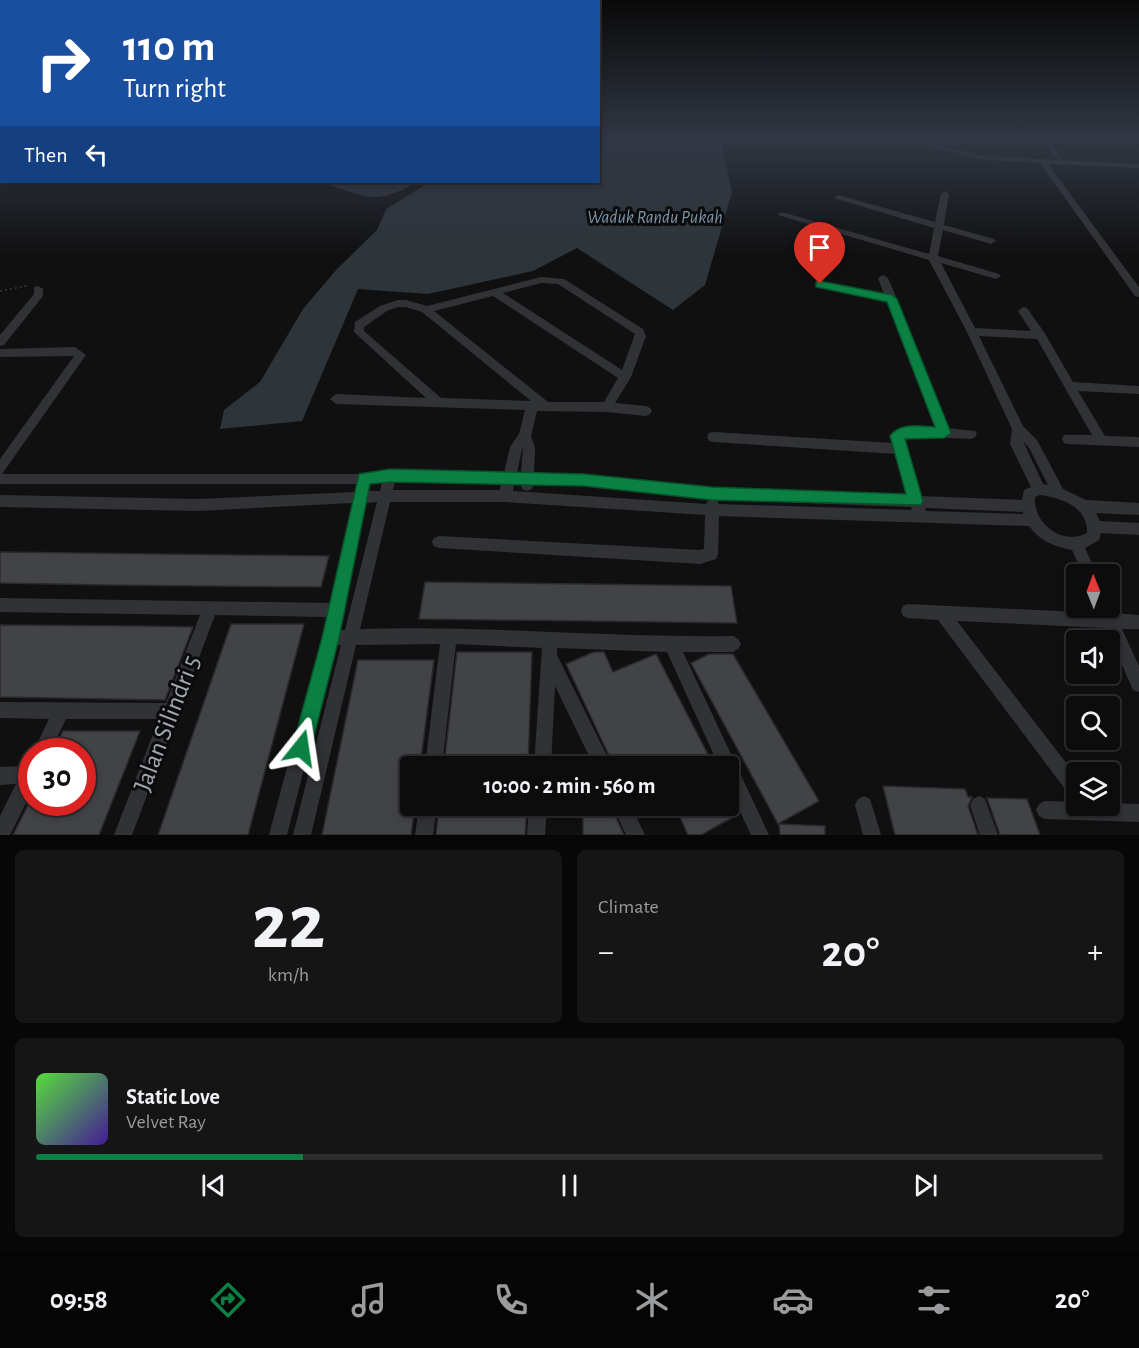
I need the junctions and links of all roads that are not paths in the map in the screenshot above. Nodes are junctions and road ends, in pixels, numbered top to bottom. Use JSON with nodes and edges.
{"nodes":[{"id":1,"x":1054,"y":178,"type":"edge"},
{"id":2,"x":945,"y":194,"type":"dead end"},
{"id":3,"x":838,"y":198,"type":"dead end"},
{"id":4,"x":782,"y":214,"type":"dead end"},
{"id":5,"x":937,"y":227,"type":"junction"},
{"id":6,"x":991,"y":241,"type":"dead end"},
{"id":7,"x":933,"y":258,"type":"junction"},
{"id":8,"x":996,"y":276,"type":"dead end"},
{"id":9,"x":884,"y":278,"type":"dead end"},
{"id":10,"x":820,"y":284,"type":"dead end"},
{"id":11,"x":38,"y":289,"type":"road end"},
{"id":12,"x":494,"y":292,"type":"junction"},
{"id":13,"x":1139,"y":294,"type":"edge"},
{"id":14,"x":892,"y":299,"type":"junction"},
{"id":15,"x":426,"y":310,"type":"junction"},
{"id":16,"x":1023,"y":310,"type":"dead end"},
{"id":17,"x":972,"y":332,"type":"junction"},
{"id":18,"x":1040,"y":335,"type":"junction"},
{"id":19,"x":0,"y":342,"type":"edge"},
{"id":20,"x":0,"y":353,"type":"edge"},
{"id":21,"x":625,"y":377,"type":"junction"},
{"id":22,"x":1070,"y":386,"type":"junction"},
{"id":23,"x":1139,"y":390,"type":"edge"},
{"id":24,"x":336,"y":399,"type":"dead end"},
{"id":25,"x":436,"y":401,"type":"junction"},
{"id":26,"x":532,"y":406,"type":"junction"},
{"id":27,"x":608,"y":406,"type":"junction"},
{"id":28,"x":546,"y":407,"type":"junction"},
{"id":29,"x":645,"y":411,"type":"dead end"},
{"id":30,"x":1018,"y":429,"type":"junction"},
{"id":31,"x":944,"y":433,"type":"junction"},
{"id":32,"x":971,"y":434,"type":"dead end"},
{"id":33,"x":525,"y":436,"type":"junction"},
{"id":34,"x":713,"y":437,"type":"dead end"},
{"id":35,"x":1068,"y":439,"type":"dead end"},
{"id":36,"x":1101,"y":440,"type":"junction"},
{"id":37,"x":1139,"y":442,"type":"edge"},
{"id":38,"x":901,"y":450,"type":"junction"},
{"id":39,"x":0,"y":469,"type":"edge"},
{"id":40,"x":390,"y":476,"type":"junction"},
{"id":41,"x":508,"y":478,"type":"junction"},
{"id":42,"x":528,"y":478,"type":"junction"},
{"id":43,"x":364,"y":479,"type":"junction"},
{"id":44,"x":0,"y":480,"type":"edge"},
{"id":45,"x":1040,"y":489,"type":"junction"},
{"id":46,"x":1058,"y":491,"type":"junction"},
{"id":47,"x":712,"y":494,"type":"junction"},
{"id":48,"x":386,"y":496,"type":"junction"},
{"id":49,"x":505,"y":496,"type":"junction"},
{"id":50,"x":526,"y":497,"type":"junction"},
{"id":51,"x":359,"y":498,"type":"junction"},
{"id":52,"x":0,"y":501,"type":"edge"},
{"id":53,"x":916,"y":501,"type":"junction"},
{"id":54,"x":1025,"y":506,"type":"junction"},
{"id":55,"x":1084,"y":506,"type":"junction"},
{"id":56,"x":1139,"y":509,"type":"edge"},
{"id":57,"x":712,"y":510,"type":"junction"},
{"id":58,"x":921,"y":518,"type":"junction"},
{"id":59,"x":1031,"y":520,"type":"junction"},
{"id":60,"x":1095,"y":527,"type":"junction"},
{"id":61,"x":1139,"y":530,"type":"edge"},
{"id":62,"x":439,"y":542,"type":"dead end"},
{"id":63,"x":1076,"y":544,"type":"junction"},
{"id":64,"x":1085,"y":564,"type":"edge"},
{"id":65,"x":0,"y":605,"type":"edge"},
{"id":66,"x":210,"y":610,"type":"junction"},
{"id":67,"x":336,"y":610,"type":"junction"},
{"id":68,"x":908,"y":611,"type":"dead end"},
{"id":69,"x":942,"y":613,"type":"junction"},
{"id":70,"x":1066,"y":614,"type":"edge"},
{"id":71,"x":1120,"y":617,"type":"edge"},
{"id":72,"x":1110,"y":618,"type":"edge"},
{"id":73,"x":1139,"y":621,"type":"edge"},
{"id":74,"x":351,"y":637,"type":"junction"},
{"id":75,"x":449,"y":637,"type":"junction"},
{"id":76,"x":330,"y":638,"type":"junction"},
{"id":77,"x":550,"y":640,"type":"junction"},
{"id":78,"x":733,"y":644,"type":"dead end"},
{"id":79,"x":672,"y":646,"type":"junction"},
{"id":80,"x":551,"y":659,"type":"junction"},
{"id":81,"x":1139,"y":684,"type":"edge"},
{"id":82,"x":0,"y":710,"type":"edge"},
{"id":83,"x":61,"y":711,"type":"junction"},
{"id":84,"x":171,"y":711,"type":"junction"},
{"id":85,"x":48,"y":738,"type":"edge"},
{"id":86,"x":434,"y":756,"type":"edge"},
{"id":87,"x":543,"y":756,"type":"edge"},
{"id":88,"x":598,"y":756,"type":"edge"},
{"id":89,"x":18,"y":774,"type":"edge"},
{"id":90,"x":0,"y":776,"type":"edge"},
{"id":91,"x":1066,"y":776,"type":"edge"},
{"id":92,"x":18,"y":799,"type":"edge"},
{"id":93,"x":864,"y":805,"type":"dead end"},
{"id":94,"x":979,"y":805,"type":"dead end"},
{"id":95,"x":1045,"y":810,"type":"dead end"},
{"id":96,"x":1066,"y":810,"type":"edge"},
{"id":97,"x":1120,"y":811,"type":"edge"},
{"id":98,"x":1139,"y":813,"type":"edge"},
{"id":99,"x":427,"y":816,"type":"edge"},
{"id":100,"x":537,"y":816,"type":"edge"},
{"id":101,"x":627,"y":816,"type":"edge"},
{"id":102,"x":0,"y":835,"type":"edge"},
{"id":103,"x":123,"y":835,"type":"edge"},
{"id":104,"x":278,"y":835,"type":"edge"},
{"id":105,"x":302,"y":835,"type":"edge"},
{"id":106,"x":424,"y":835,"type":"edge"},
{"id":107,"x":536,"y":835,"type":"edge"},
{"id":108,"x":636,"y":835,"type":"edge"},
{"id":109,"x":760,"y":835,"type":"edge"},
{"id":110,"x":872,"y":835,"type":"edge"},
{"id":111,"x":989,"y":835,"type":"edge"}],
"edges":[{"from":1,"to":13,"type":"street"},
{"from":2,"to":5,"type":"street"},
{"from":3,"to":5,"type":"street"},
{"from":4,"to":7,"type":"street"},
{"from":5,"to":6,"type":"street"},
{"from":5,"to":7,"type":"street"},
{"from":7,"to":8,"type":"street"},
{"from":7,"to":17,"type":"street"},
{"from":9,"to":14,"type":"street"},
{"from":10,"to":14,"type":"street"},
{"from":11,"to":19,"type":"street"},
{"from":12,"to":15,"type":"street"},
{"from":12,"to":21,"type":"street"},
{"from":12,"to":21,"type":"street"},
{"from":14,"to":31,"type":"street"},
{"from":15,"to":25,"type":"street"},
{"from":15,"to":28,"type":"street"},
{"from":16,"to":18,"type":"street"},
{"from":17,"to":18,"type":"street"},
{"from":17,"to":30,"type":"street"},
{"from":18,"to":22,"type":"street"},
{"from":20,"to":39,"type":"street"},
{"from":21,"to":27,"type":"street"},
{"from":22,"to":23,"type":"street"},
{"from":22,"to":36,"type":"street"},
{"from":24,"to":25,"type":"street"},
{"from":25,"to":26,"type":"street"},
{"from":26,"to":28,"type":"street"},
{"from":26,"to":33,"type":"street"},
{"from":27,"to":28,"type":"street"},
{"from":27,"to":29,"type":"street"},
{"from":30,"to":45,"type":"street"},
{"from":30,"to":46,"type":"street"},
{"from":31,"to":32,"type":"street"},
{"from":31,"to":38,"type":"street"},
{"from":33,"to":41,"type":"street"},
{"from":33,"to":42,"type":"street"},
{"from":34,"to":38,"type":"street"},
{"from":35,"to":36,"type":"street"},
{"from":36,"to":37,"type":"street"},
{"from":38,"to":53,"type":"street"},
{"from":40,"to":41,"type":"street"},
{"from":40,"to":43,"type":"street"},
{"from":40,"to":48,"type":"street"},
{"from":41,"to":42,"type":"street"},
{"from":41,"to":49,"type":"street"},
{"from":42,"to":47,"type":"street"},
{"from":42,"to":50,"type":"street"},
{"from":43,"to":44,"type":"street"},
{"from":43,"to":51,"type":"street"},
{"from":45,"to":46,"type":"street"},
{"from":45,"to":54,"type":"street"},
{"from":46,"to":55,"type":"street"},
{"from":47,"to":53,"type":"street"},
{"from":47,"to":57,"type":"street"},
{"from":48,"to":49,"type":"street"},
{"from":48,"to":51,"type":"street"},
{"from":48,"to":74,"type":"street"},
{"from":49,"to":50,"type":"street"},
{"from":50,"to":57,"type":"street"},
{"from":51,"to":52,"type":"street"},
{"from":51,"to":67,"type":"street"},
{"from":53,"to":54,"type":"street"},
{"from":53,"to":58,"type":"street"},
{"from":54,"to":59,"type":"street"},
{"from":55,"to":56,"type":"street"},
{"from":55,"to":60,"type":"street"},
{"from":57,"to":58,"type":"street"},
{"from":57,"to":62,"type":"street"},
{"from":58,"to":59,"type":"street"},
{"from":59,"to":63,"type":"street"},
{"from":60,"to":61,"type":"street"},
{"from":60,"to":63,"type":"street"},
{"from":63,"to":64,"type":"street"},
{"from":65,"to":66,"type":"street"},
{"from":66,"to":67,"type":"street"},
{"from":66,"to":84,"type":"street","name":"Jalan Silindri 5"},
{"from":67,"to":76,"type":"street"},
{"from":68,"to":69,"type":"street"},
{"from":69,"to":70,"type":"street"},
{"from":69,"to":91,"type":"street"},
{"from":71,"to":73,"type":"street"},
{"from":72,"to":81,"type":"street"},
{"from":74,"to":75,"type":"street"},
{"from":74,"to":76,"type":"street"},
{"from":74,"to":105,"type":"street"},
{"from":75,"to":77,"type":"street"},
{"from":75,"to":86,"type":"street"},
{"from":76,"to":104,"type":"street"},
{"from":77,"to":79,"type":"street"},
{"from":77,"to":80,"type":"street"},
{"from":78,"to":79,"type":"street"},
{"from":79,"to":109,"type":"street"},
{"from":80,"to":87,"type":"street"},
{"from":80,"to":88,"type":"street"},
{"from":82,"to":83,"type":"street"},
{"from":83,"to":84,"type":"street"},
{"from":83,"to":85,"type":"street"},
{"from":84,"to":103,"type":"street","name":"Jalan Silindri 5"},
{"from":89,"to":90,"type":"street"},
{"from":92,"to":102,"type":"street"},
{"from":93,"to":110,"type":"street"},
{"from":94,"to":111,"type":"street"},
{"from":95,"to":96,"type":"street"},
{"from":97,"to":98,"type":"street"},
{"from":99,"to":106,"type":"street"},
{"from":100,"to":107,"type":"street"},
{"from":101,"to":108,"type":"street"}]}
